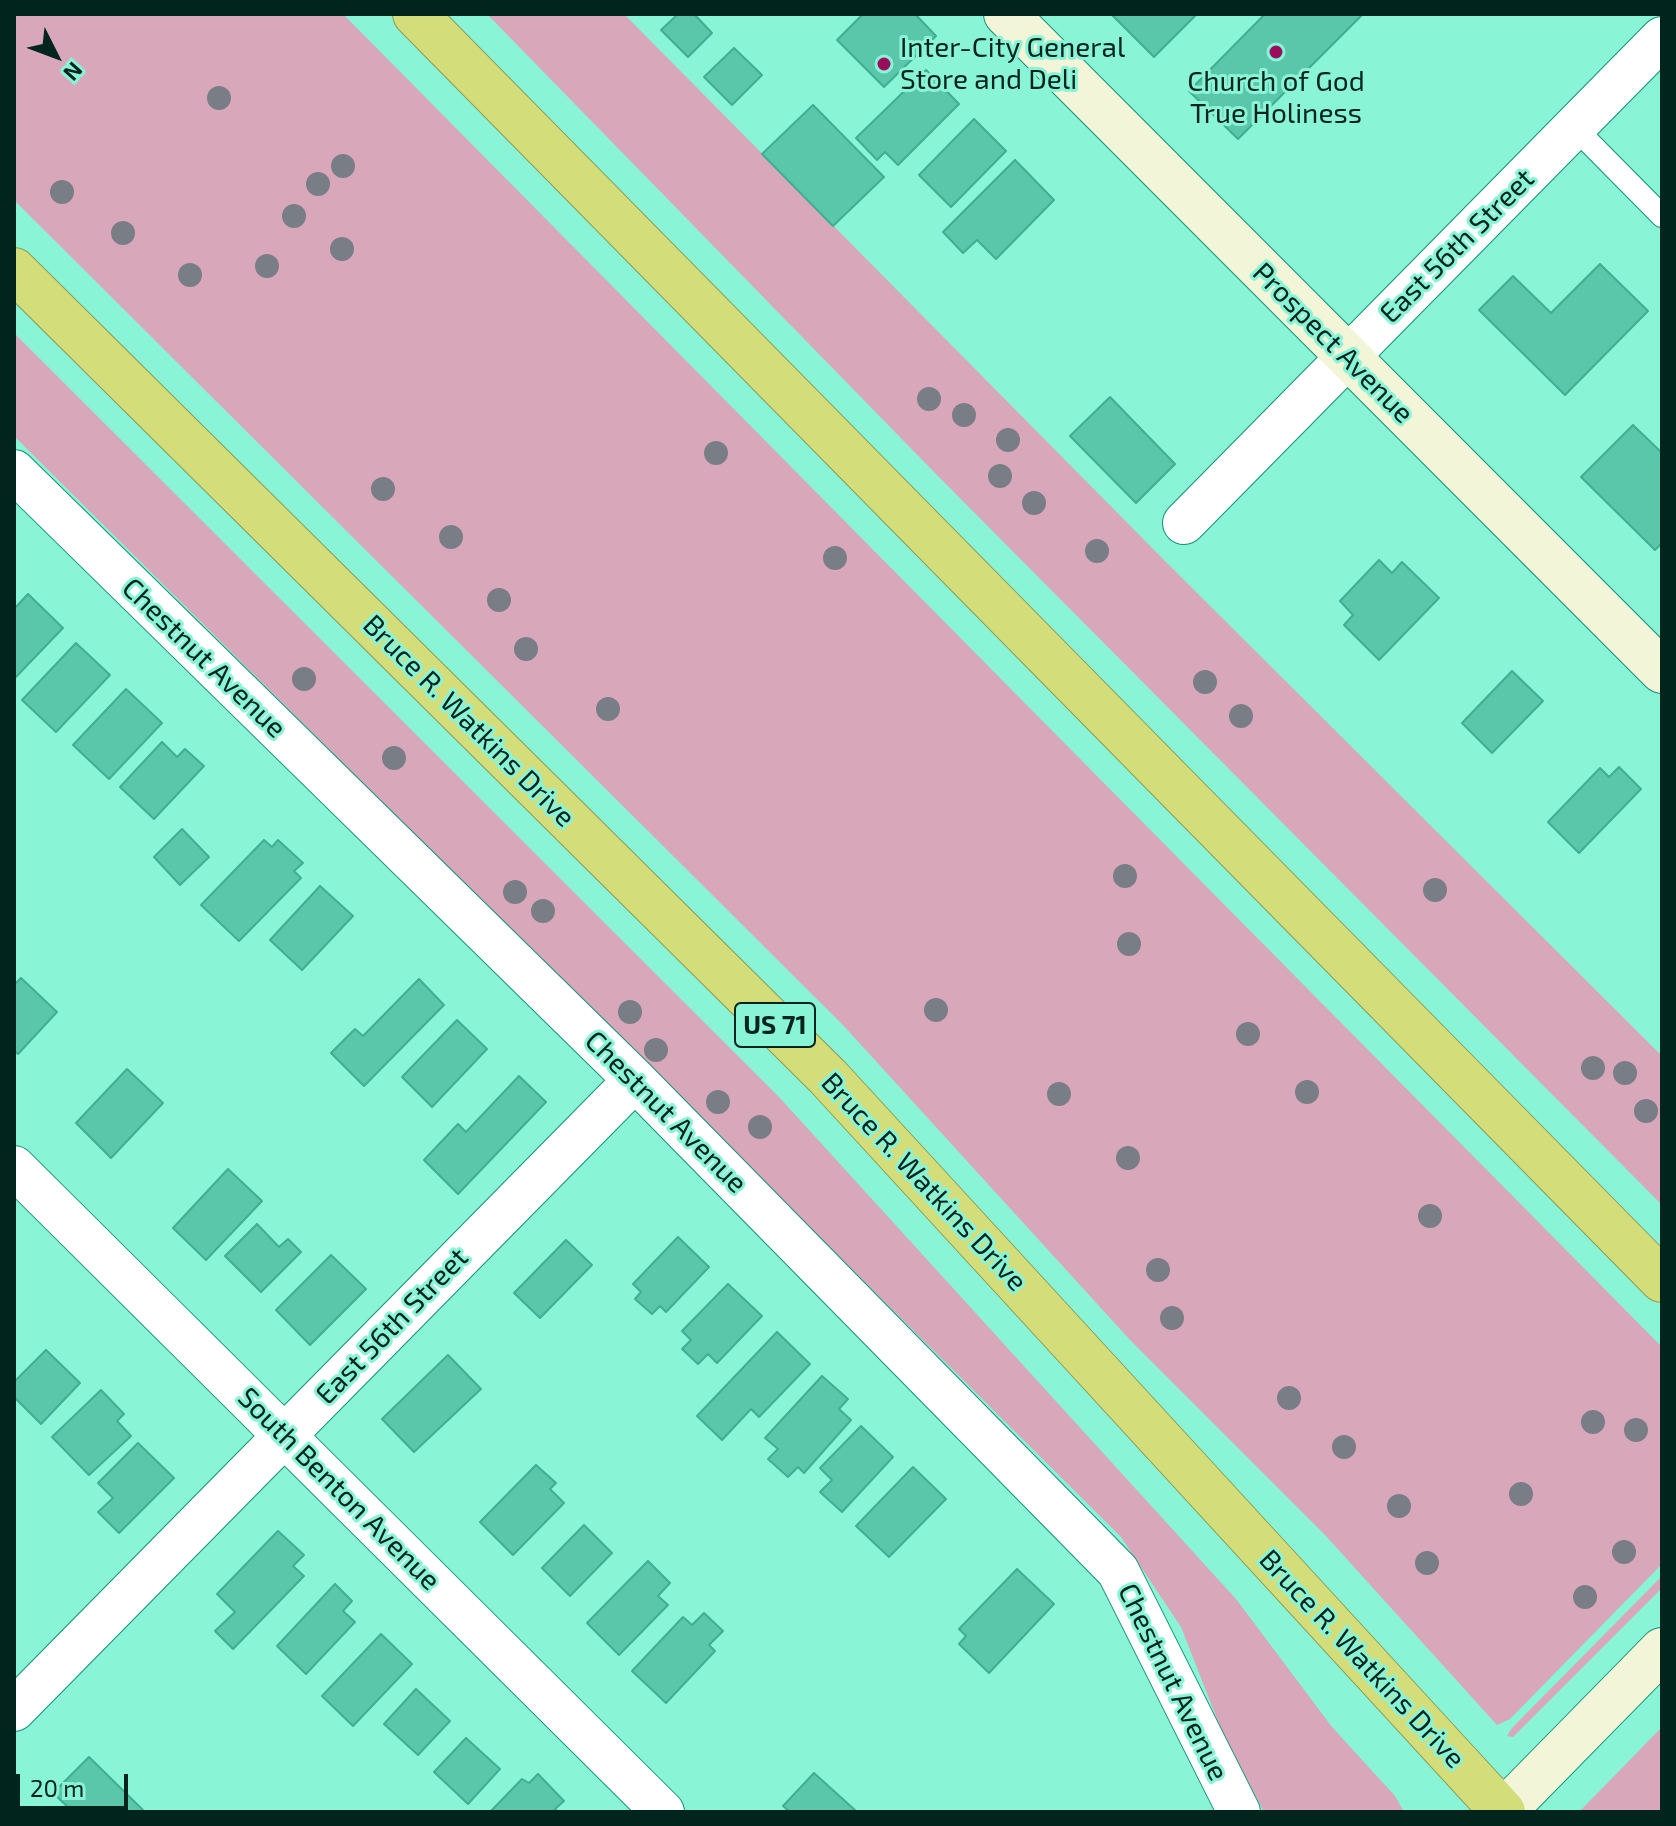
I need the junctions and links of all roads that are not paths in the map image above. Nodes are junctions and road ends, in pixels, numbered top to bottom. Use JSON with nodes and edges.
{"nodes":[{"id":1,"x":415,"y":14,"type":"edge"},
{"id":2,"x":1006,"y":14,"type":"edge"},
{"id":3,"x":1662,"y":38,"type":"edge"},
{"id":4,"x":1574,"y":127,"type":"junction"},
{"id":5,"x":1662,"y":216,"type":"edge"},
{"id":6,"x":14,"y":270,"type":"edge"},
{"id":7,"x":1347,"y":357,"type":"junction"},
{"id":8,"x":14,"y":471,"type":"edge"},
{"id":9,"x":1184,"y":523,"type":"dead end"},
{"id":10,"x":1662,"y":671,"type":"edge"},
{"id":11,"x":635,"y":1080,"type":"junction"},
{"id":12,"x":14,"y":1167,"type":"edge"},
{"id":13,"x":1662,"y":1280,"type":"edge"},
{"id":14,"x":284,"y":1436,"type":"junction"},
{"id":15,"x":1662,"y":1650,"type":"edge"},
{"id":16,"x":14,"y":1710,"type":"edge"},
{"id":17,"x":663,"y":1812,"type":"edge"},
{"id":18,"x":1239,"y":1812,"type":"edge"},
{"id":19,"x":1503,"y":1812,"type":"edge"}],
"edges":[{"from":1,"to":13,"type":"highway"},
{"from":2,"to":7,"type":"main road","name":"Prospect Avenue"},
{"from":3,"to":4,"type":"street","name":"East 56th Street"},
{"from":4,"to":5,"type":"lane"},
{"from":4,"to":7,"type":"street","name":"East 56th Street"},
{"from":6,"to":19,"type":"highway","name":"Bruce R. Watkins Drive","number":"US 71"},
{"from":7,"to":9,"type":"street","name":"East 56th Street"},
{"from":7,"to":10,"type":"main road","name":"Prospect Avenue"},
{"from":8,"to":11,"type":"street","name":"Chestnut Avenue"},
{"from":11,"to":14,"type":"street","name":"East 56th Street"},
{"from":11,"to":18,"type":"street","name":"Chestnut Avenue"},
{"from":12,"to":14,"type":"street","name":"South Benton Avenue"},
{"from":14,"to":16,"type":"street","name":"East 56th Street"},
{"from":14,"to":17,"type":"street","name":"South Benton Avenue"},
{"from":15,"to":19,"type":"main road"}]}
